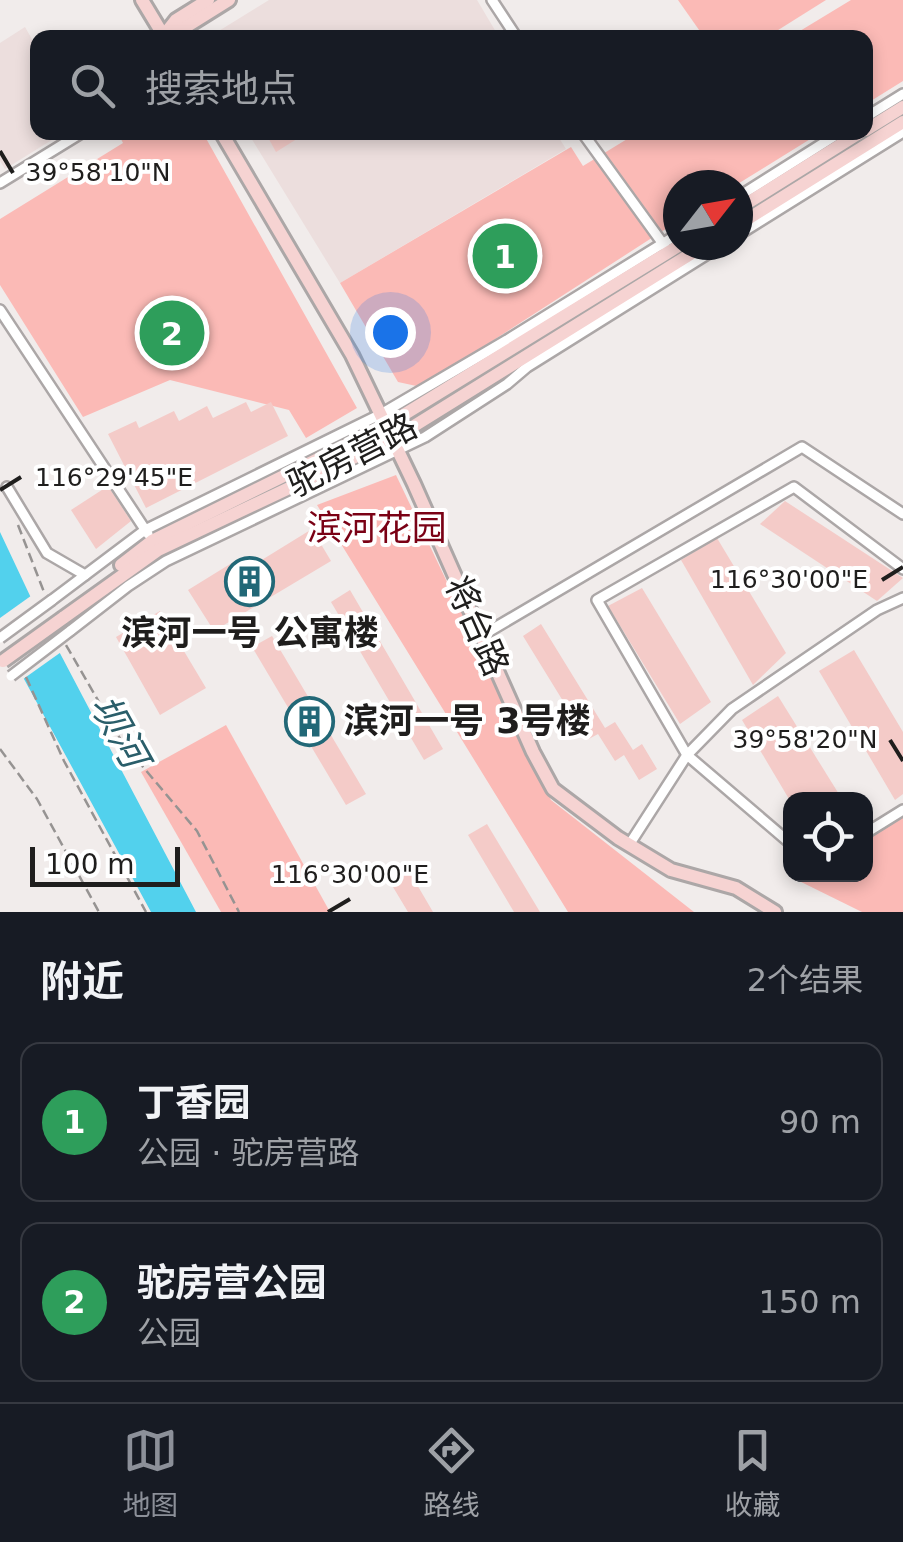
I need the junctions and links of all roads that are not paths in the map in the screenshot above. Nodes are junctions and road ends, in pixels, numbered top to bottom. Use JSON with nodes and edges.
{"nodes":[{"id":1,"x":142,"y":0,"type":"edge"},
{"id":2,"x":208,"y":0,"type":"edge"},
{"id":3,"x":230,"y":0,"type":"edge"},
{"id":4,"x":492,"y":0,"type":"edge"},
{"id":5,"x":160,"y":30,"type":"edge"},
{"id":6,"x":169,"y":30,"type":"edge"},
{"id":7,"x":181,"y":30,"type":"edge"},
{"id":8,"x":512,"y":30,"type":"edge"},
{"id":9,"x":903,"y":94,"type":"edge"},
{"id":10,"x":903,"y":106,"type":"edge"},
{"id":11,"x":873,"y":113,"type":"edge"},
{"id":12,"x":903,"y":122,"type":"edge"},
{"id":13,"x":873,"y":125,"type":"edge"},
{"id":14,"x":903,"y":132,"type":"edge"},
{"id":15,"x":71,"y":140,"type":"edge"},
{"id":16,"x":226,"y":140,"type":"edge"},
{"id":17,"x":588,"y":140,"type":"edge"},
{"id":18,"x":828,"y":140,"type":"edge"},
{"id":19,"x":849,"y":140,"type":"edge"},
{"id":20,"x":0,"y":183,"type":"edge"},
{"id":21,"x":753,"y":187,"type":"edge"},
{"id":22,"x":753,"y":200,"type":"edge"},
{"id":23,"x":753,"y":216,"type":"edge"},
{"id":24,"x":753,"y":226,"type":"edge"},
{"id":25,"x":663,"y":238,"type":"edge"},
{"id":26,"x":663,"y":252,"type":"edge"},
{"id":27,"x":681,"y":260,"type":"edge"},
{"id":28,"x":698,"y":260,"type":"edge"},
{"id":29,"x":0,"y":310,"type":"edge"},
{"id":30,"x":390,"y":432,"type":"junction"},
{"id":31,"x":7,"y":487,"type":"dead end"},
{"id":32,"x":903,"y":514,"type":"edge"},
{"id":33,"x":156,"y":546,"type":"junction"},
{"id":34,"x":903,"y":569,"type":"edge"},
{"id":35,"x":85,"y":575,"type":"junction"},
{"id":36,"x":903,"y":598,"type":"edge"},
{"id":37,"x":56,"y":608,"type":"junction"},
{"id":38,"x":481,"y":636,"type":"junction"},
{"id":39,"x":0,"y":638,"type":"edge"},
{"id":40,"x":1,"y":659,"type":"edge"},
{"id":41,"x":0,"y":683,"type":"edge"},
{"id":42,"x":687,"y":755,"type":"junction"},
{"id":43,"x":903,"y":810,"type":"edge"},
{"id":44,"x":873,"y":829,"type":"edge"},
{"id":45,"x":783,"y":836,"type":"edge"},
{"id":46,"x":629,"y":845,"type":"junction"},
{"id":47,"x":775,"y":912,"type":"edge"}],
"edges":[{"from":1,"to":5,"type":"street"},
{"from":2,"to":6,"type":"street"},
{"from":3,"to":7,"type":"street"},
{"from":4,"to":8,"type":"street"},
{"from":9,"to":11,"type":"street"},
{"from":10,"to":13,"type":"street"},
{"from":12,"to":23,"type":"street"},
{"from":14,"to":24,"type":"street"},
{"from":15,"to":20,"type":"street"},
{"from":16,"to":30,"type":"street","name":"将台路"},
{"from":17,"to":25,"type":"street"},
{"from":18,"to":21,"type":"street"},
{"from":19,"to":22,"type":"street"},
{"from":26,"to":30,"type":"street","name":"驼房营路"},
{"from":27,"to":30,"type":"street","name":"驼房营路"},
{"from":28,"to":30,"type":"street"},
{"from":29,"to":33,"type":"street"},
{"from":30,"to":33,"type":"street","name":"驼房营路"},
{"from":30,"to":33,"type":"street"},
{"from":30,"to":38,"type":"street","name":"将台路"},
{"from":31,"to":35,"type":"street"},
{"from":32,"to":38,"type":"street"},
{"from":33,"to":35,"type":"street"},
{"from":33,"to":37,"type":"street","name":"驼房营路"},
{"from":33,"to":41,"type":"street","bridge":true},
{"from":34,"to":42,"type":"street"},
{"from":35,"to":37,"type":"street"},
{"from":36,"to":42,"type":"street"},
{"from":37,"to":39,"type":"street","bridge":true},
{"from":37,"to":40,"type":"street","name":"驼房营路","bridge":true},
{"from":38,"to":46,"type":"street","name":"将台路"},
{"from":42,"to":45,"type":"street"},
{"from":42,"to":46,"type":"street"},
{"from":43,"to":44,"type":"street"},
{"from":46,"to":47,"type":"street","name":"将台路"}]}
